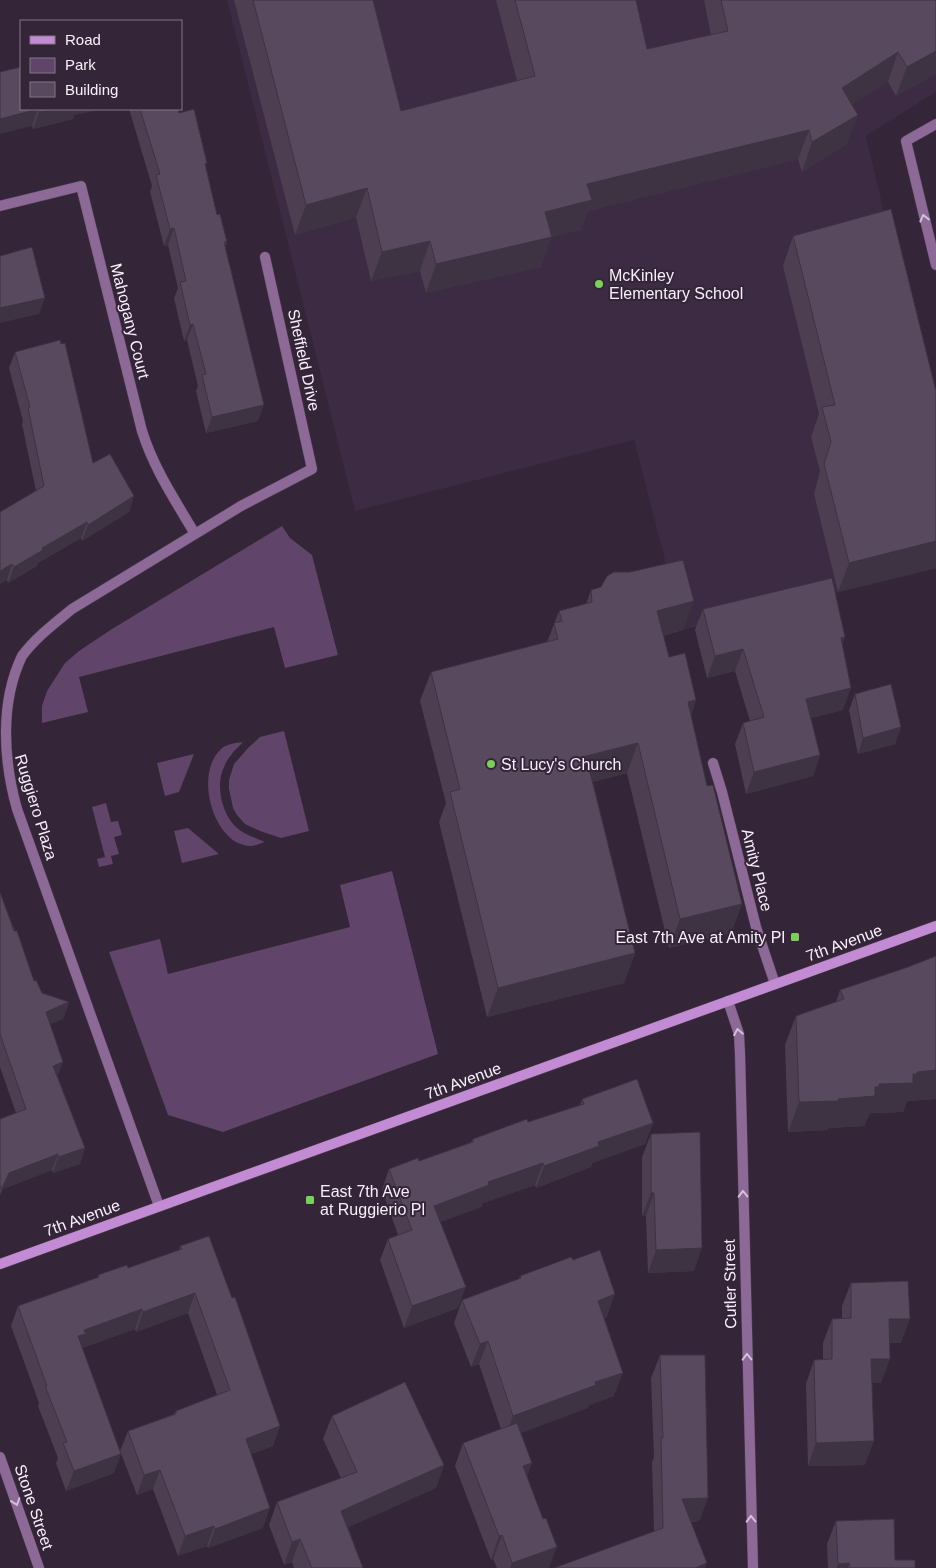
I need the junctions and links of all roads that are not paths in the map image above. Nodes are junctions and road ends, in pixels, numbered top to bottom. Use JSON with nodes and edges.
{"nodes":[{"id":1,"x":936,"y":124,"type":"edge"},
{"id":2,"x":0,"y":206,"type":"edge"},
{"id":3,"x":265,"y":257,"type":"dead end"},
{"id":4,"x":936,"y":266,"type":"edge"},
{"id":5,"x":312,"y":469,"type":"joint"},
{"id":6,"x":195,"y":534,"type":"junction"},
{"id":7,"x":1,"y":720,"type":"edge"},
{"id":8,"x":713,"y":763,"type":"dead end"},
{"id":9,"x":936,"y":926,"type":"edge"},
{"id":10,"x":775,"y":984,"type":"junction"},
{"id":11,"x":728,"y":1001,"type":"junction"},
{"id":12,"x":159,"y":1206,"type":"junction"},
{"id":13,"x":0,"y":1264,"type":"edge"},
{"id":14,"x":0,"y":1456,"type":"edge"},
{"id":15,"x":39,"y":1568,"type":"edge"},
{"id":16,"x":753,"y":1568,"type":"edge"}],
"edges":[{"from":4,"to":1,"type":"street","one_way":true},
{"from":2,"to":6,"type":"street","name":"Mahogany Court"},
{"from":3,"to":5,"type":"street","name":"Sheffield Drive"},
{"from":5,"to":6,"type":"street","name":"Ruggiero Plaza"},
{"from":6,"to":7,"type":"street","name":"Ruggiero Plaza"},
{"from":7,"to":12,"type":"street","name":"Ruggiero Plaza"},
{"from":8,"to":10,"type":"street","name":"Amity Place"},
{"from":9,"to":10,"type":"street","name":"7th Avenue"},
{"from":10,"to":11,"type":"street","name":"7th Avenue"},
{"from":11,"to":12,"type":"street","name":"7th Avenue"},
{"from":16,"to":11,"type":"street","name":"Cutler Street","one_way":true},
{"from":12,"to":13,"type":"street","name":"7th Avenue"},
{"from":14,"to":15,"type":"street","name":"Stone Street","one_way":true}]}
